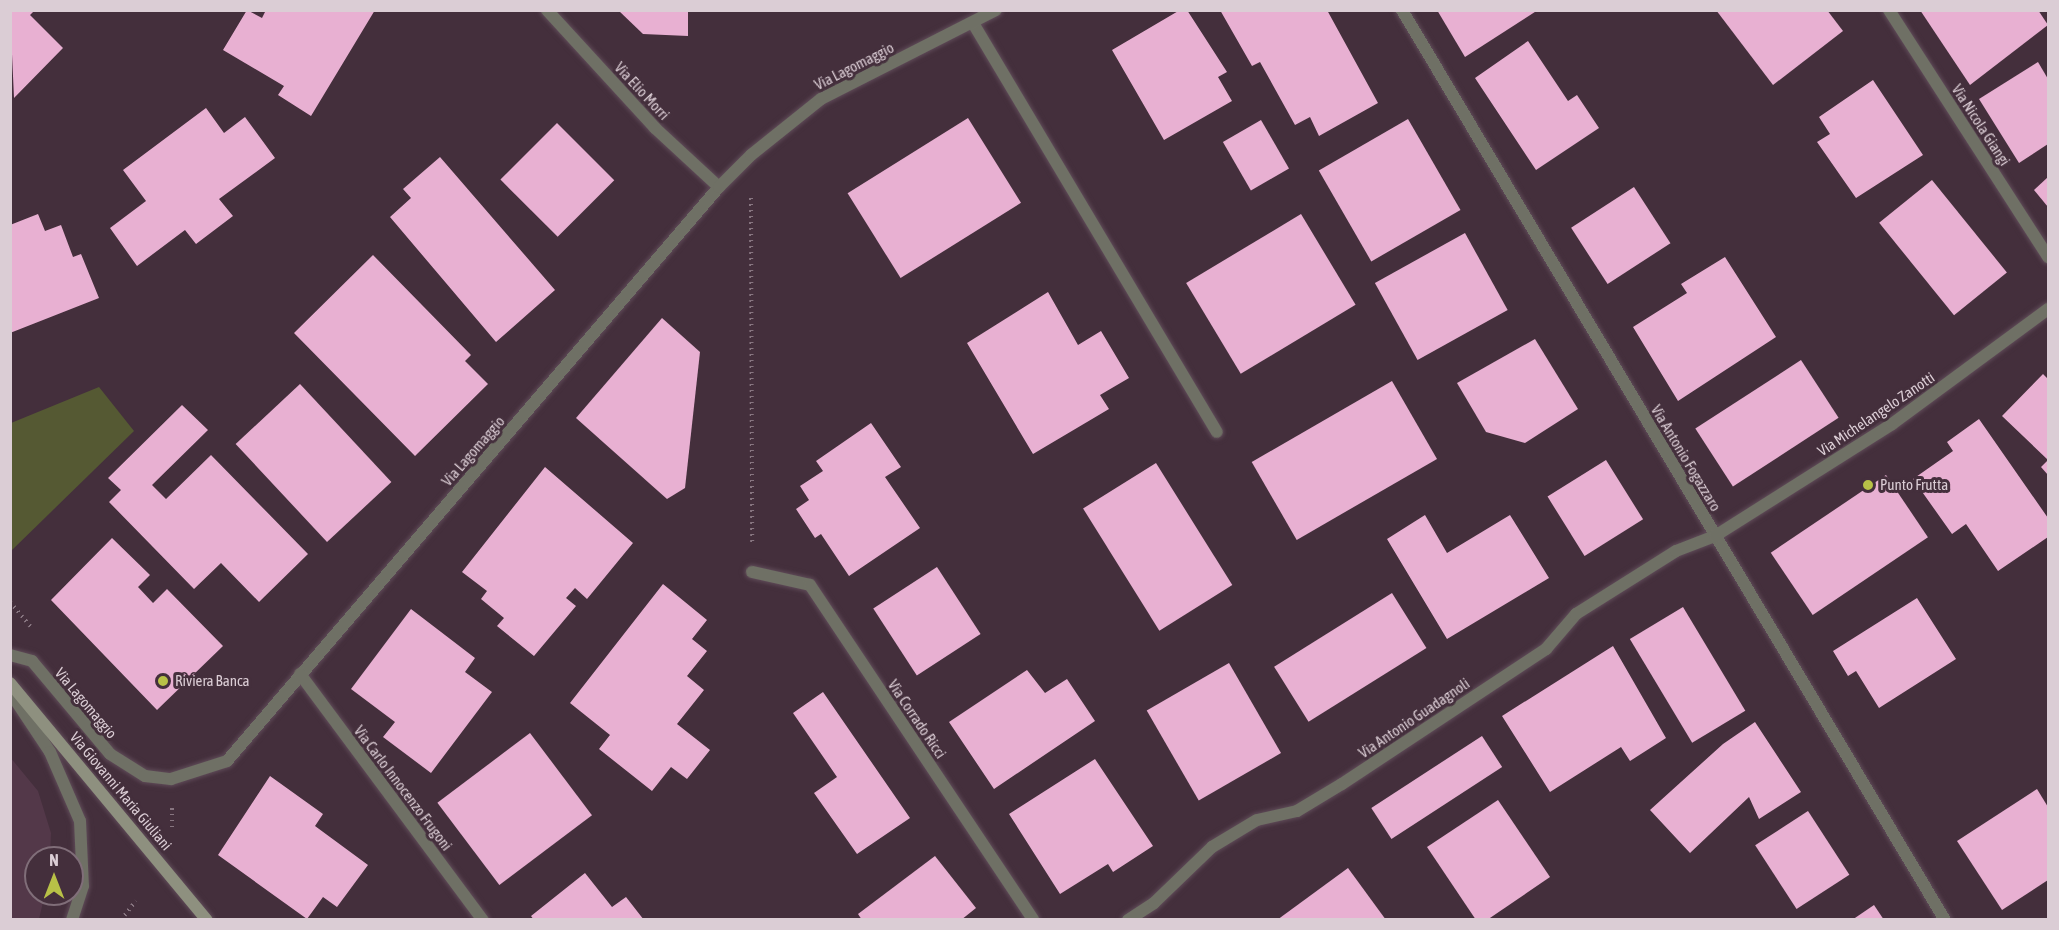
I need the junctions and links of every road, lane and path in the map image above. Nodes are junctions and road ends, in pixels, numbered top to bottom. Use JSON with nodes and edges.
{"nodes":[{"id":1,"x":547,"y":10,"type":"edge"},
{"id":2,"x":996,"y":10,"type":"edge"},
{"id":3,"x":1402,"y":10,"type":"edge"},
{"id":4,"x":1889,"y":10,"type":"edge"},
{"id":5,"x":973,"y":23,"type":"junction"},
{"id":6,"x":751,"y":155,"type":"junction"},
{"id":7,"x":719,"y":187,"type":"junction"},
{"id":8,"x":2049,"y":257,"type":"edge"},
{"id":9,"x":2049,"y":309,"type":"edge"},
{"id":10,"x":1217,"y":432,"type":"dead end"},
{"id":11,"x":1715,"y":536,"type":"junction"},
{"id":12,"x":752,"y":572,"type":"joint"},
{"id":13,"x":10,"y":655,"type":"edge"},
{"id":14,"x":300,"y":674,"type":"junction"},
{"id":15,"x":10,"y":682,"type":"edge"},
{"id":16,"x":10,"y":692,"type":"edge"},
{"id":17,"x":136,"y":901,"type":"dead end"},
{"id":18,"x":72,"y":920,"type":"edge"},
{"id":19,"x":121,"y":920,"type":"edge"},
{"id":20,"x":207,"y":920,"type":"edge"},
{"id":21,"x":483,"y":920,"type":"edge"},
{"id":22,"x":1033,"y":920,"type":"edge"},
{"id":23,"x":1128,"y":920,"type":"edge"},
{"id":24,"x":1945,"y":920,"type":"edge"}],
"edges":[{"from":1,"to":7,"type":"street","name":"Via Elio Morri"},
{"from":2,"to":5,"type":"street","name":"Via Lagomaggio"},
{"from":3,"to":11,"type":"street","name":"Via Antonio Fogazzaro"},
{"from":4,"to":8,"type":"street","name":"Via Nicola Giangi"},
{"from":5,"to":6,"type":"street","name":"Via Lagomaggio"},
{"from":5,"to":10,"type":"street"},
{"from":6,"to":7,"type":"street","name":"Via Lagomaggio"},
{"from":6,"to":12,"type":"path"},
{"from":7,"to":14,"type":"street","name":"Via Lagomaggio"},
{"from":9,"to":11,"type":"street","name":"Via Michelangelo Zanotti"},
{"from":11,"to":23,"type":"street","name":"Via Antonio Guadagnoli"},
{"from":11,"to":24,"type":"street","name":"Via Antonio Fogazzaro"},
{"from":12,"to":22,"type":"street","name":"Via Corrado Ricci"},
{"from":13,"to":14,"type":"street","name":"Via Lagomaggio"},
{"from":14,"to":21,"type":"street","name":"Via Carlo Innocenzo Frugoni"},
{"from":15,"to":20,"type":"main road","name":"Via Giovanni Maria Giuliani"},
{"from":16,"to":18,"type":"street"},
{"from":17,"to":19,"type":"path"}]}
